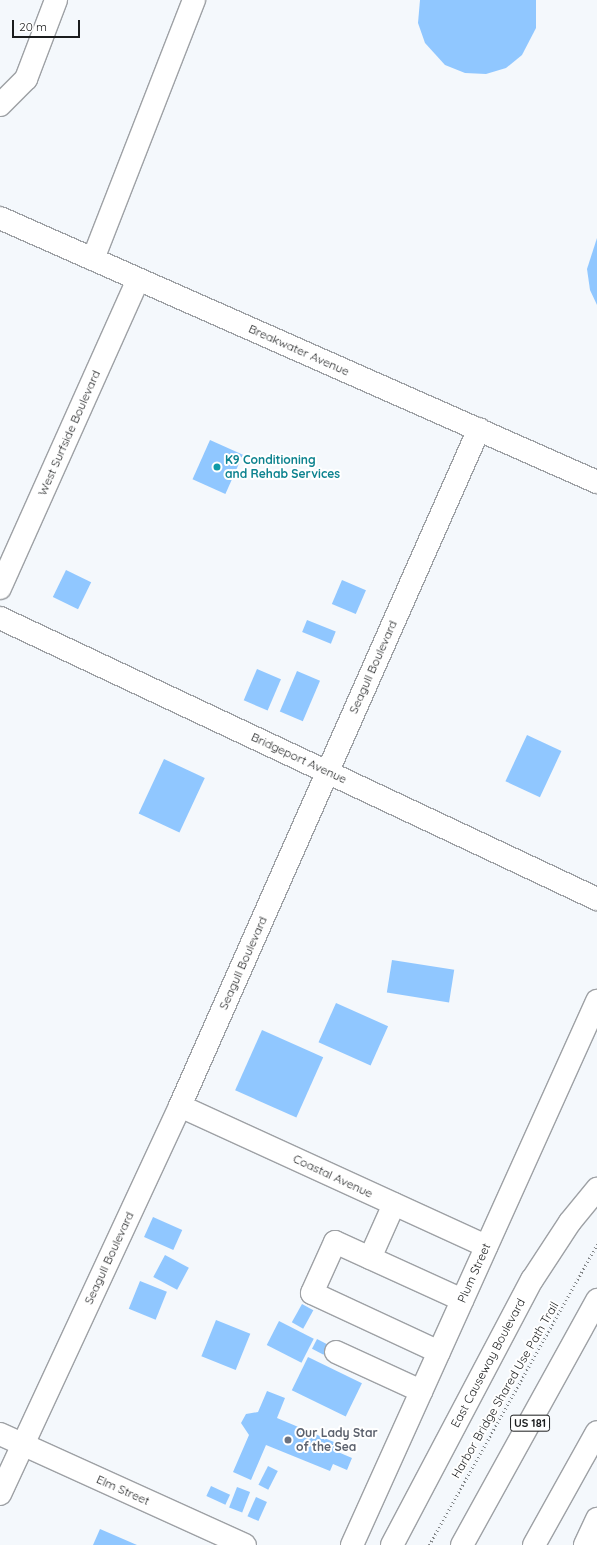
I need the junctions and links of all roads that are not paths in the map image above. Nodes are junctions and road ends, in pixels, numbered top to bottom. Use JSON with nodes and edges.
{"nodes":[{"id":1,"x":56,"y":0,"type":"edge"},
{"id":2,"x":194,"y":0,"type":"edge"},
{"id":3,"x":0,"y":105,"type":"edge"},
{"id":4,"x":0,"y":218,"type":"edge"},
{"id":5,"x":93,"y":259,"type":"junction"},
{"id":6,"x":138,"y":279,"type":"junction"},
{"id":7,"x":479,"y":429,"type":"junction"},
{"id":8,"x":597,"y":482,"type":"edge"},
{"id":9,"x":0,"y":588,"type":"edge"},
{"id":10,"x":0,"y":618,"type":"edge"},
{"id":11,"x":326,"y":771,"type":"junction"},
{"id":12,"x":597,"y":900,"type":"edge"},
{"id":13,"x":597,"y":1001,"type":"edge"},
{"id":14,"x":180,"y":1106,"type":"junction"},
{"id":15,"x":597,"y":1189,"type":"edge"},
{"id":16,"x":394,"y":1204,"type":"junction"},
{"id":17,"x":486,"y":1246,"type":"junction"},
{"id":18,"x":370,"y":1258,"type":"junction"},
{"id":19,"x":462,"y":1300,"type":"junction"},
{"id":20,"x":597,"y":1300,"type":"edge"},
{"id":21,"x":336,"y":1352,"type":"dead end"},
{"id":22,"x":439,"y":1352,"type":"junction"},
{"id":23,"x":421,"y":1391,"type":"junction"},
{"id":24,"x":597,"y":1432,"type":"edge"},
{"id":25,"x":0,"y":1434,"type":"edge"},
{"id":26,"x":22,"y":1444,"type":"junction"},
{"id":27,"x":0,"y":1494,"type":"edge"},
{"id":28,"x":597,"y":1519,"type":"edge"},
{"id":29,"x":245,"y":1545,"type":"edge"},
{"id":30,"x":352,"y":1545,"type":"edge"},
{"id":31,"x":392,"y":1545,"type":"edge"},
{"id":32,"x":462,"y":1545,"type":"edge"},
{"id":33,"x":534,"y":1545,"type":"edge"},
{"id":34,"x":585,"y":1545,"type":"edge"}],
"edges":[{"from":1,"to":3,"type":"main road"},
{"from":2,"to":5,"type":"main road"},
{"from":4,"to":5,"type":"main road","name":"Breakwater Avenue"},
{"from":5,"to":6,"type":"main road","name":"Breakwater Avenue"},
{"from":6,"to":7,"type":"main road","name":"Breakwater Avenue"},
{"from":6,"to":9,"type":"main road","name":"West Surfside Boulevard"},
{"from":7,"to":8,"type":"main road","name":"Breakwater Avenue"},
{"from":7,"to":11,"type":"main road","name":"Seagull Boulevard"},
{"from":10,"to":11,"type":"main road","name":"Bridgeport Avenue"},
{"from":11,"to":12,"type":"main road","name":"Bridgeport Avenue"},
{"from":11,"to":14,"type":"main road","name":"Seagull Boulevard"},
{"from":13,"to":17,"type":"main road","name":"Plum Street"},
{"from":14,"to":16,"type":"main road","name":"Coastal Avenue"},
{"from":14,"to":26,"type":"main road","name":"Seagull Boulevard"},
{"from":15,"to":31,"type":"main road","name":"East Causeway Boulevard"},
{"from":16,"to":17,"type":"main road","name":"Coastal Avenue"},
{"from":16,"to":18,"type":"main road"},
{"from":17,"to":19,"type":"main road","name":"Plum Street"},
{"from":18,"to":19,"type":"main road"},
{"from":18,"to":22,"type":"main road"},
{"from":19,"to":22,"type":"main road","name":"Plum Street"},
{"from":20,"to":32,"type":"main road","number":"US 181"},
{"from":21,"to":23,"type":"main road"},
{"from":22,"to":23,"type":"main road","name":"Plum Street"},
{"from":23,"to":30,"type":"main road","name":"Plum Street"},
{"from":24,"to":33,"type":"main road"},
{"from":25,"to":26,"type":"main road","name":"Elm Street"},
{"from":26,"to":27,"type":"main road","name":"Seagull Boulevard"},
{"from":26,"to":29,"type":"main road","name":"Elm Street"},
{"from":28,"to":34,"type":"main road"}]}
